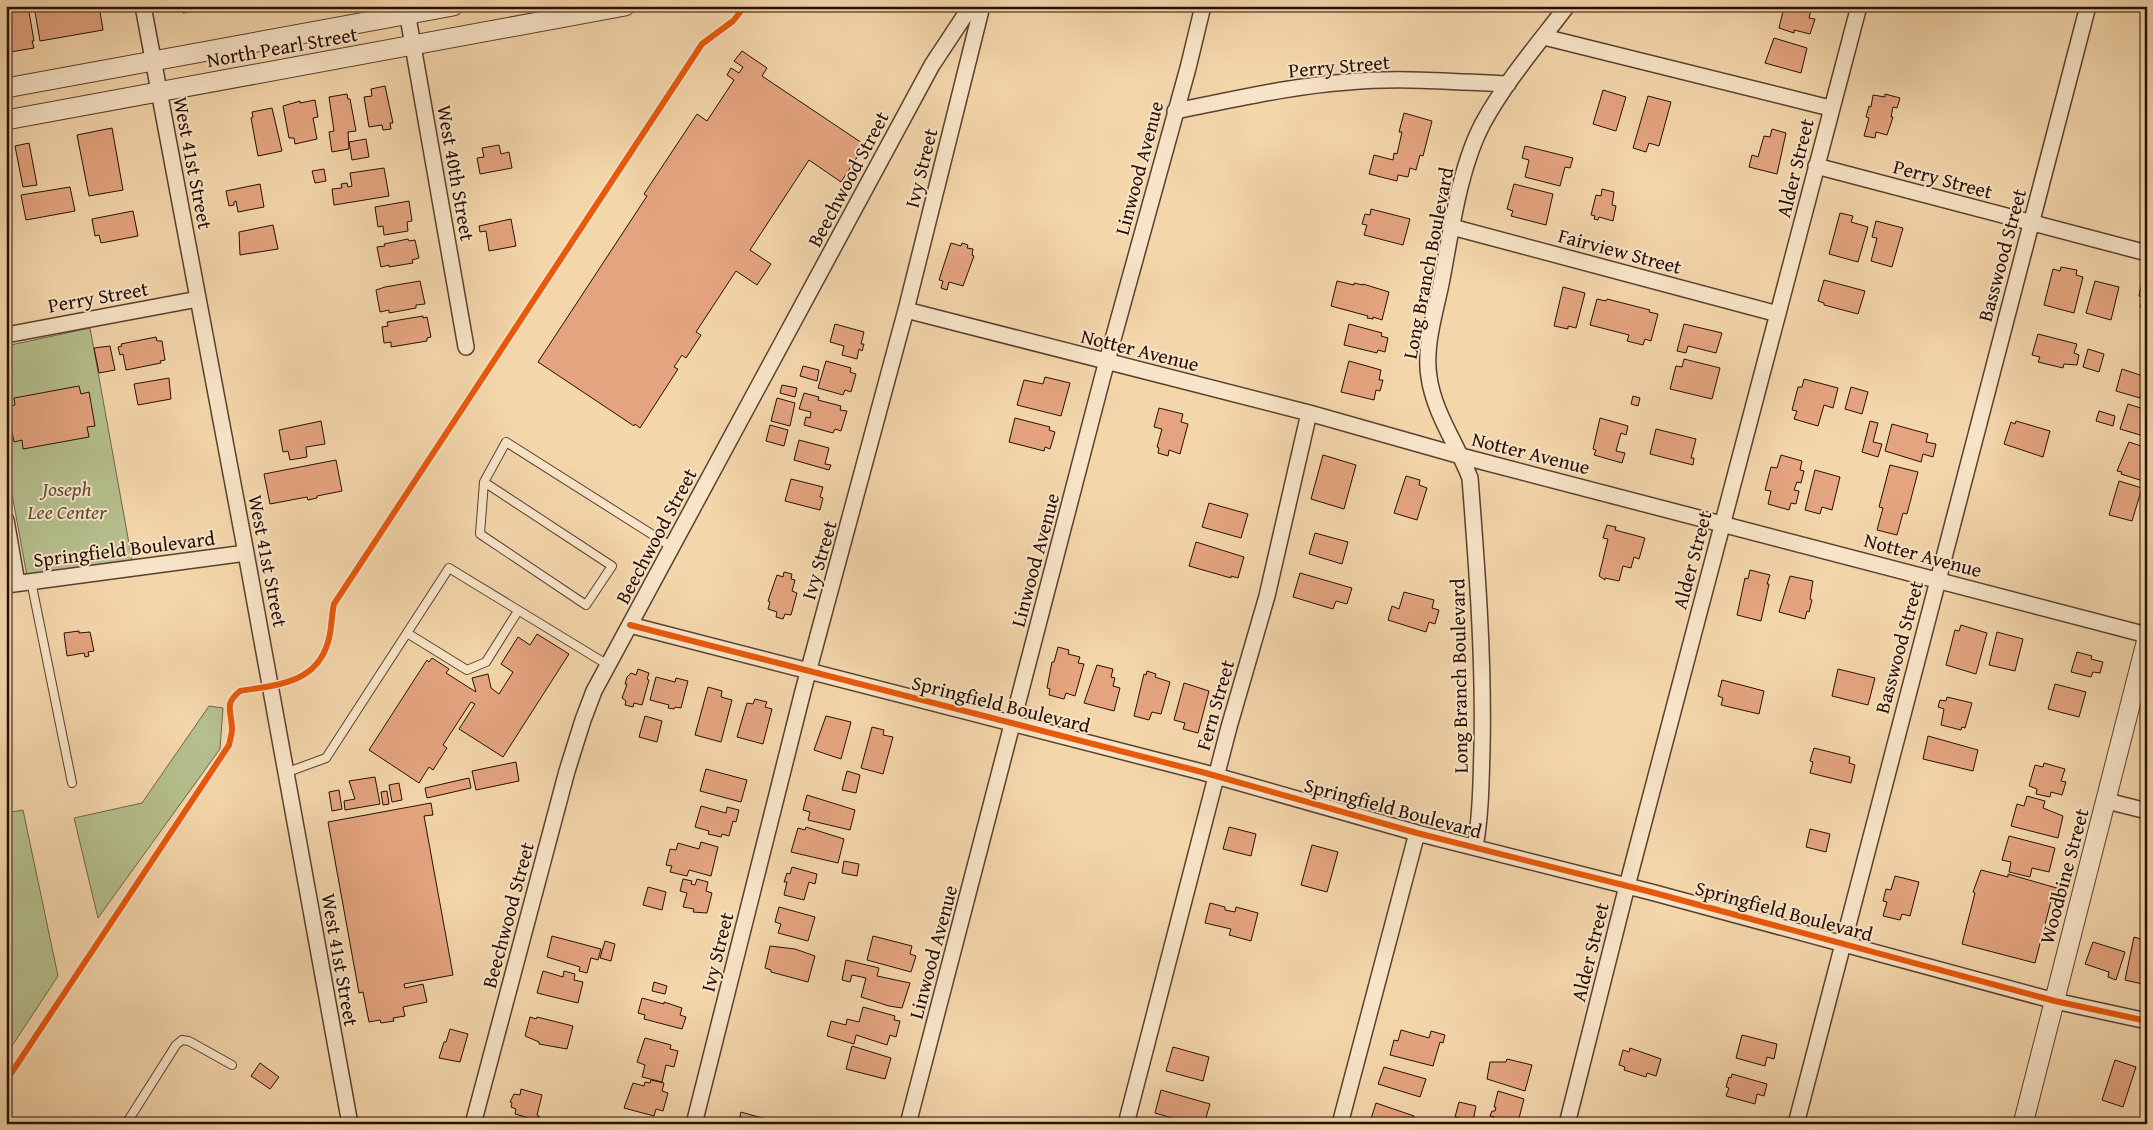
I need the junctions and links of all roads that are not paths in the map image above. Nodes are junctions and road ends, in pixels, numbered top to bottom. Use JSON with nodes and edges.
{"nodes":[{"id":1,"x":144,"y":6,"type":"edge"},
{"id":2,"x":453,"y":6,"type":"edge"},
{"id":3,"x":624,"y":6,"type":"edge"},
{"id":4,"x":971,"y":6,"type":"edge"},
{"id":5,"x":982,"y":6,"type":"edge"},
{"id":6,"x":1202,"y":6,"type":"edge"},
{"id":7,"x":1567,"y":6,"type":"edge"},
{"id":8,"x":1859,"y":6,"type":"edge"},
{"id":9,"x":2088,"y":6,"type":"edge"},
{"id":10,"x":407,"y":10,"type":"edge"},
{"id":11,"x":1544,"y":36,"type":"junction"},
{"id":12,"x":412,"y":45,"type":"junction"},
{"id":13,"x":154,"y":61,"type":"junction"},
{"id":14,"x":1508,"y":84,"type":"junction"},
{"id":15,"x":6,"y":88,"type":"edge"},
{"id":16,"x":159,"y":92,"type":"junction"},
{"id":17,"x":1830,"y":108,"type":"junction"},
{"id":18,"x":1175,"y":111,"type":"junction"},
{"id":19,"x":6,"y":120,"type":"edge"},
{"id":20,"x":1816,"y":166,"type":"junction"},
{"id":21,"x":2032,"y":223,"type":"junction"},
{"id":22,"x":1452,"y":227,"type":"junction"},
{"id":23,"x":2147,"y":253,"type":"edge"},
{"id":24,"x":198,"y":299,"type":"junction"},
{"id":25,"x":906,"y":310,"type":"junction"},
{"id":26,"x":1778,"y":314,"type":"junction"},
{"id":27,"x":6,"y":335,"type":"edge"},
{"id":28,"x":466,"y":347,"type":"dead end"},
{"id":29,"x":1107,"y":362,"type":"junction"},
{"id":30,"x":1309,"y":414,"type":"junction"},
{"id":31,"x":1461,"y":456,"type":"junction"},
{"id":32,"x":484,"y":482,"type":"junction"},
{"id":33,"x":6,"y":522,"type":"edge"},
{"id":34,"x":1723,"y":523,"type":"junction"},
{"id":35,"x":672,"y":547,"type":"junction"},
{"id":36,"x":246,"y":553,"type":"junction"},
{"id":37,"x":1937,"y":580,"type":"junction"},
{"id":38,"x":18,"y":583,"type":"edge"},
{"id":39,"x":518,"y":611,"type":"junction"},
{"id":40,"x":630,"y":625,"type":"junction"},
{"id":41,"x":407,"y":634,"type":"junction"},
{"id":42,"x":2147,"y":635,"type":"edge"},
{"id":43,"x":2147,"y":639,"type":"edge"},
{"id":44,"x":608,"y":665,"type":"junction"},
{"id":45,"x":809,"y":671,"type":"junction"},
{"id":46,"x":1013,"y":724,"type":"junction"},
{"id":47,"x":286,"y":773,"type":"junction"},
{"id":48,"x":1216,"y":776,"type":"junction"},
{"id":49,"x":72,"y":783,"type":"dead end"},
{"id":50,"x":2107,"y":801,"type":"junction"},
{"id":51,"x":2147,"y":811,"type":"edge"},
{"id":52,"x":1417,"y":833,"type":"junction"},
{"id":53,"x":1475,"y":847,"type":"junction"},
{"id":54,"x":1627,"y":886,"type":"junction"},
{"id":55,"x":1842,"y":943,"type":"junction"},
{"id":56,"x":2055,"y":1001,"type":"junction"},
{"id":57,"x":2147,"y":1022,"type":"edge"},
{"id":58,"x":232,"y":1065,"type":"dead end"},
{"id":59,"x":126,"y":1124,"type":"edge"},
{"id":60,"x":350,"y":1124,"type":"edge"},
{"id":61,"x":473,"y":1124,"type":"edge"},
{"id":62,"x":694,"y":1124,"type":"edge"},
{"id":63,"x":908,"y":1124,"type":"edge"},
{"id":64,"x":1126,"y":1124,"type":"edge"},
{"id":65,"x":1340,"y":1124,"type":"edge"},
{"id":66,"x":1567,"y":1124,"type":"edge"},
{"id":67,"x":1796,"y":1124,"type":"edge"},
{"id":68,"x":2023,"y":1124,"type":"edge"}],
"edges":[{"from":1,"to":13,"type":"street","name":"West 41st Street"},
{"from":2,"to":10,"type":"street","name":"North Pearl Street"},
{"from":3,"to":12,"type":"street","name":"North Pearl Street"},
{"from":4,"to":35,"type":"street","name":"Beechwood Street"},
{"from":5,"to":25,"type":"street","name":"Ivy Street"},
{"from":6,"to":18,"type":"street","name":"Linwood Avenue"},
{"from":7,"to":11,"type":"street","name":"Long Branch Boulevard"},
{"from":8,"to":17,"type":"street","name":"Alder Street"},
{"from":9,"to":21,"type":"street","name":"Basswood Street"},
{"from":10,"to":12,"type":"street","name":"West 40th Street"},
{"from":10,"to":13,"type":"street","name":"North Pearl Street"},
{"from":11,"to":14,"type":"street","name":"Long Branch Boulevard"},
{"from":11,"to":17,"type":"street"},
{"from":12,"to":16,"type":"street","name":"North Pearl Street"},
{"from":12,"to":28,"type":"street","name":"West 40th Street"},
{"from":13,"to":15,"type":"street","name":"North Pearl Street"},
{"from":13,"to":16,"type":"street","name":"West 41st Street"},
{"from":14,"to":18,"type":"street","name":"Perry Street"},
{"from":14,"to":22,"type":"street","name":"Long Branch Boulevard"},
{"from":16,"to":19,"type":"street","name":"North Pearl Street"},
{"from":16,"to":24,"type":"street","name":"West 41st Street"},
{"from":17,"to":20,"type":"street","name":"Alder Street"},
{"from":18,"to":29,"type":"street","name":"Linwood Avenue"},
{"from":20,"to":21,"type":"street","name":"Perry Street"},
{"from":20,"to":26,"type":"street","name":"Alder Street"},
{"from":21,"to":23,"type":"street","name":"Perry Street"},
{"from":21,"to":37,"type":"street","name":"Basswood Street"},
{"from":22,"to":26,"type":"street","name":"Fairview Street"},
{"from":22,"to":31,"type":"street","name":"Long Branch Boulevard"},
{"from":24,"to":27,"type":"street","name":"Perry Street"},
{"from":24,"to":36,"type":"street","name":"West 41st Street"},
{"from":25,"to":29,"type":"street","name":"Notter Avenue"},
{"from":25,"to":45,"type":"street","name":"Ivy Street"},
{"from":26,"to":34,"type":"street","name":"Alder Street"},
{"from":29,"to":30,"type":"street","name":"Notter Avenue"},
{"from":29,"to":46,"type":"street","name":"Linwood Avenue"},
{"from":30,"to":31,"type":"street","name":"Notter Avenue"},
{"from":30,"to":48,"type":"street","name":"Fern Street"},
{"from":31,"to":34,"type":"street","name":"Notter Avenue"},
{"from":31,"to":53,"type":"street","name":"Long Branch Boulevard"},
{"from":32,"to":32,"type":"lane"},
{"from":32,"to":35,"type":"lane"},
{"from":33,"to":38,"type":"street"},
{"from":34,"to":37,"type":"street","name":"Notter Avenue"},
{"from":34,"to":54,"type":"street","name":"Alder Street"},
{"from":35,"to":40,"type":"street","name":"Beechwood Street"},
{"from":36,"to":38,"type":"street","name":"Springfield Boulevard"},
{"from":36,"to":47,"type":"street","name":"West 41st Street"},
{"from":37,"to":42,"type":"street","name":"Notter Avenue"},
{"from":37,"to":55,"type":"street","name":"Basswood Street"},
{"from":38,"to":49,"type":"lane"},
{"from":39,"to":41,"type":"lane"},
{"from":39,"to":41,"type":"lane"},
{"from":39,"to":44,"type":"lane"},
{"from":40,"to":44,"type":"street","name":"Beechwood Street"},
{"from":40,"to":45,"type":"street","name":"Springfield Boulevard"},
{"from":41,"to":47,"type":"lane"},
{"from":43,"to":50,"type":"street","name":"Woodbine Street"},
{"from":44,"to":61,"type":"street","name":"Beechwood Street"},
{"from":45,"to":46,"type":"street","name":"Springfield Boulevard"},
{"from":45,"to":62,"type":"street","name":"Ivy Street"},
{"from":46,"to":48,"type":"street","name":"Springfield Boulevard"},
{"from":46,"to":63,"type":"street","name":"Linwood Avenue"},
{"from":47,"to":60,"type":"street","name":"West 41st Street"},
{"from":48,"to":52,"type":"street","name":"Springfield Boulevard"},
{"from":48,"to":64,"type":"street","name":"Fern Street"},
{"from":50,"to":51,"type":"street"},
{"from":50,"to":56,"type":"street","name":"Woodbine Street"},
{"from":52,"to":53,"type":"street","name":"Springfield Boulevard"},
{"from":52,"to":65,"type":"street"},
{"from":53,"to":54,"type":"street","name":"Springfield Boulevard"},
{"from":54,"to":55,"type":"street","name":"Springfield Boulevard"},
{"from":54,"to":66,"type":"street","name":"Alder Street"},
{"from":55,"to":56,"type":"street","name":"Springfield Boulevard"},
{"from":55,"to":67,"type":"street","name":"Basswood Street"},
{"from":56,"to":57,"type":"street","name":"Springfield Boulevard"},
{"from":56,"to":68,"type":"street","name":"Woodbine Street"},
{"from":58,"to":59,"type":"lane"}]}
